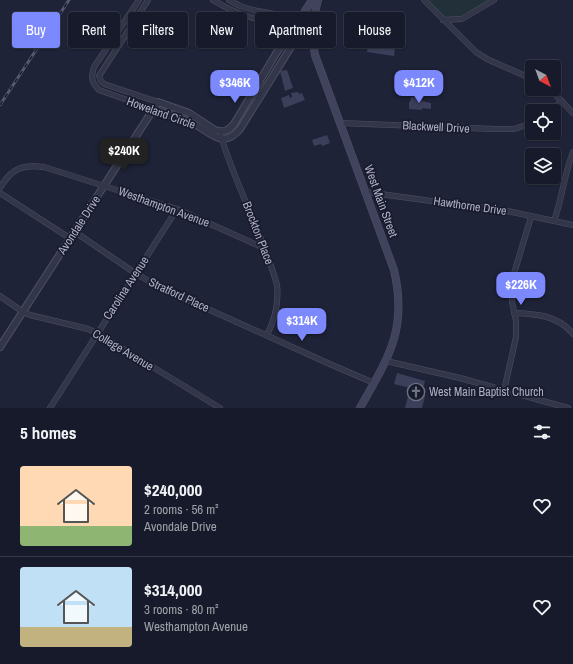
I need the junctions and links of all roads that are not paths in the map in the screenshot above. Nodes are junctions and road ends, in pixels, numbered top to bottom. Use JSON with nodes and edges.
{"nodes":[{"id":1,"x":139,"y":0,"type":"edge"},
{"id":2,"x":148,"y":0,"type":"edge"},
{"id":3,"x":214,"y":0,"type":"edge"},
{"id":4,"x":229,"y":0,"type":"edge"},
{"id":5,"x":312,"y":0,"type":"edge"},
{"id":6,"x":318,"y":0,"type":"edge"},
{"id":7,"x":424,"y":0,"type":"edge"},
{"id":8,"x":494,"y":0,"type":"edge"},
{"id":9,"x":247,"y":8,"type":"junction"},
{"id":10,"x":234,"y":12,"type":"edge"},
{"id":11,"x":246,"y":12,"type":"edge"},
{"id":12,"x":266,"y":12,"type":"edge"},
{"id":13,"x":304,"y":12,"type":"edge"},
{"id":14,"x":316,"y":12,"type":"edge"},
{"id":15,"x":443,"y":20,"type":"junction"},
{"id":16,"x":280,"y":48,"type":"edge"},
{"id":17,"x":290,"y":48,"type":"edge"},
{"id":18,"x":314,"y":48,"type":"edge"},
{"id":19,"x":101,"y":57,"type":"junction"},
{"id":20,"x":108,"y":61,"type":"junction"},
{"id":21,"x":525,"y":76,"type":"edge"},
{"id":22,"x":259,"y":83,"type":"junction"},
{"id":23,"x":266,"y":87,"type":"junction"},
{"id":24,"x":118,"y":88,"type":"junction"},
{"id":25,"x":114,"y":96,"type":"junction"},
{"id":26,"x":557,"y":96,"type":"edge"},
{"id":27,"x":562,"y":101,"type":"junction"},
{"id":28,"x":158,"y":102,"type":"junction"},
{"id":29,"x":558,"y":104,"type":"edge"},
{"id":30,"x":154,"y":109,"type":"junction"},
{"id":31,"x":573,"y":113,"type":"edge"},
{"id":32,"x":340,"y":123,"type":"junction"},
{"id":33,"x":525,"y":125,"type":"edge"},
{"id":34,"x":220,"y":132,"type":"junction"},
{"id":35,"x":222,"y":138,"type":"junction"},
{"id":36,"x":573,"y":152,"type":"edge"},
{"id":37,"x":104,"y":186,"type":"junction"},
{"id":38,"x":0,"y":188,"type":"edge"},
{"id":39,"x":366,"y":192,"type":"junction"},
{"id":40,"x":0,"y":193,"type":"edge"},
{"id":41,"x":176,"y":209,"type":"junction"},
{"id":42,"x":531,"y":217,"type":"junction"},
{"id":43,"x":554,"y":221,"type":"junction"},
{"id":44,"x":573,"y":225,"type":"edge"},
{"id":45,"x":75,"y":232,"type":"junction"},
{"id":46,"x":70,"y":239,"type":"junction"},
{"id":47,"x":264,"y":248,"type":"junction"},
{"id":48,"x":135,"y":273,"type":"junction"},
{"id":49,"x":0,"y":296,"type":"edge"},
{"id":50,"x":23,"y":312,"type":"junction"},
{"id":51,"x":514,"y":313,"type":"junction"},
{"id":52,"x":97,"y":333,"type":"junction"},
{"id":53,"x":573,"y":334,"type":"edge"},
{"id":54,"x":267,"y":336,"type":"junction"},
{"id":55,"x":0,"y":347,"type":"edge"},
{"id":56,"x":386,"y":361,"type":"junction"},
{"id":57,"x":374,"y":383,"type":"junction"},
{"id":58,"x":504,"y":391,"type":"junction"},
{"id":59,"x":50,"y":408,"type":"edge"},
{"id":60,"x":220,"y":408,"type":"edge"},
{"id":61,"x":360,"y":408,"type":"edge"},
{"id":62,"x":568,"y":408,"type":"edge"}],
"edges":[{"from":1,"to":19,"type":"street","name":"Howeland Circle"},
{"from":2,"to":20,"type":"street","name":"Howeland Circle"},
{"from":3,"to":10,"type":"street"},
{"from":4,"to":9,"type":"street"},
{"from":5,"to":13,"type":"main road"},
{"from":6,"to":14,"type":"main road","name":"West Main Street"},
{"from":7,"to":15,"type":"street"},
{"from":8,"to":15,"type":"street"},
{"from":9,"to":11,"type":"street"},
{"from":9,"to":12,"type":"street"},
{"from":15,"to":21,"type":"street"},
{"from":16,"to":22,"type":"street"},
{"from":17,"to":23,"type":"street"},
{"from":18,"to":32,"type":"main road","name":"West Main Street"},
{"from":19,"to":20,"type":"street"},
{"from":19,"to":25,"type":"street","name":"Howeland Circle"},
{"from":20,"to":24,"type":"street","name":"Howeland Circle"},
{"from":22,"to":23,"type":"street"},
{"from":22,"to":34,"type":"street"},
{"from":23,"to":35,"type":"street"},
{"from":24,"to":25,"type":"street"},
{"from":24,"to":28,"type":"street","name":"Howeland Circle"},
{"from":25,"to":30,"type":"street","name":"Howeland Circle"},
{"from":26,"to":27,"type":"street"},
{"from":27,"to":29,"type":"street"},
{"from":27,"to":31,"type":"street"},
{"from":28,"to":30,"type":"street","name":"Avondale Drive"},
{"from":28,"to":34,"type":"street","name":"Howeland Circle"},
{"from":30,"to":35,"type":"street","name":"Howeland Circle"},
{"from":30,"to":37,"type":"street","name":"Avondale Drive"},
{"from":32,"to":33,"type":"street","name":"Blackwell Drive"},
{"from":32,"to":39,"type":"main road","name":"West Main Street"},
{"from":34,"to":35,"type":"street","name":"Brockton Place"},
{"from":35,"to":47,"type":"street","name":"Brockton Place"},
{"from":36,"to":43,"type":"street"},
{"from":37,"to":38,"type":"street","name":"Westhampton Avenue"},
{"from":37,"to":41,"type":"street","name":"Westhampton Avenue"},
{"from":37,"to":45,"type":"street","name":"Avondale Drive"},
{"from":39,"to":42,"type":"street","name":"Hawthorne Drive"},
{"from":39,"to":56,"type":"main road","name":"West Main Street"},
{"from":40,"to":46,"type":"street"},
{"from":41,"to":47,"type":"street","name":"Westhampton Avenue"},
{"from":41,"to":48,"type":"street","name":"Carolina Avenue"},
{"from":42,"to":43,"type":"street","name":"Hawthorne Drive"},
{"from":42,"to":51,"type":"street"},
{"from":43,"to":44,"type":"street","name":"Hawthorne Drive"},
{"from":45,"to":46,"type":"street","name":"Avondale Drive"},
{"from":45,"to":48,"type":"street","name":"Stratford Place"},
{"from":46,"to":50,"type":"street","name":"Avondale Drive"},
{"from":47,"to":54,"type":"street","name":"Brockton Place"},
{"from":48,"to":52,"type":"street","name":"Carolina Avenue"},
{"from":48,"to":54,"type":"street","name":"Stratford Place"},
{"from":49,"to":50,"type":"street","name":"College Avenue"},
{"from":50,"to":52,"type":"street","name":"College Avenue"},
{"from":50,"to":55,"type":"street","name":"Avondale Drive"},
{"from":51,"to":53,"type":"street"},
{"from":51,"to":58,"type":"street"},
{"from":52,"to":59,"type":"street","name":"Carolina Avenue"},
{"from":52,"to":60,"type":"street","name":"College Avenue"},
{"from":54,"to":57,"type":"street"},
{"from":56,"to":57,"type":"main road","name":"West Main Street"},
{"from":56,"to":58,"type":"street"},
{"from":57,"to":61,"type":"main road","name":"West Main Street"},
{"from":58,"to":62,"type":"street"}]}
